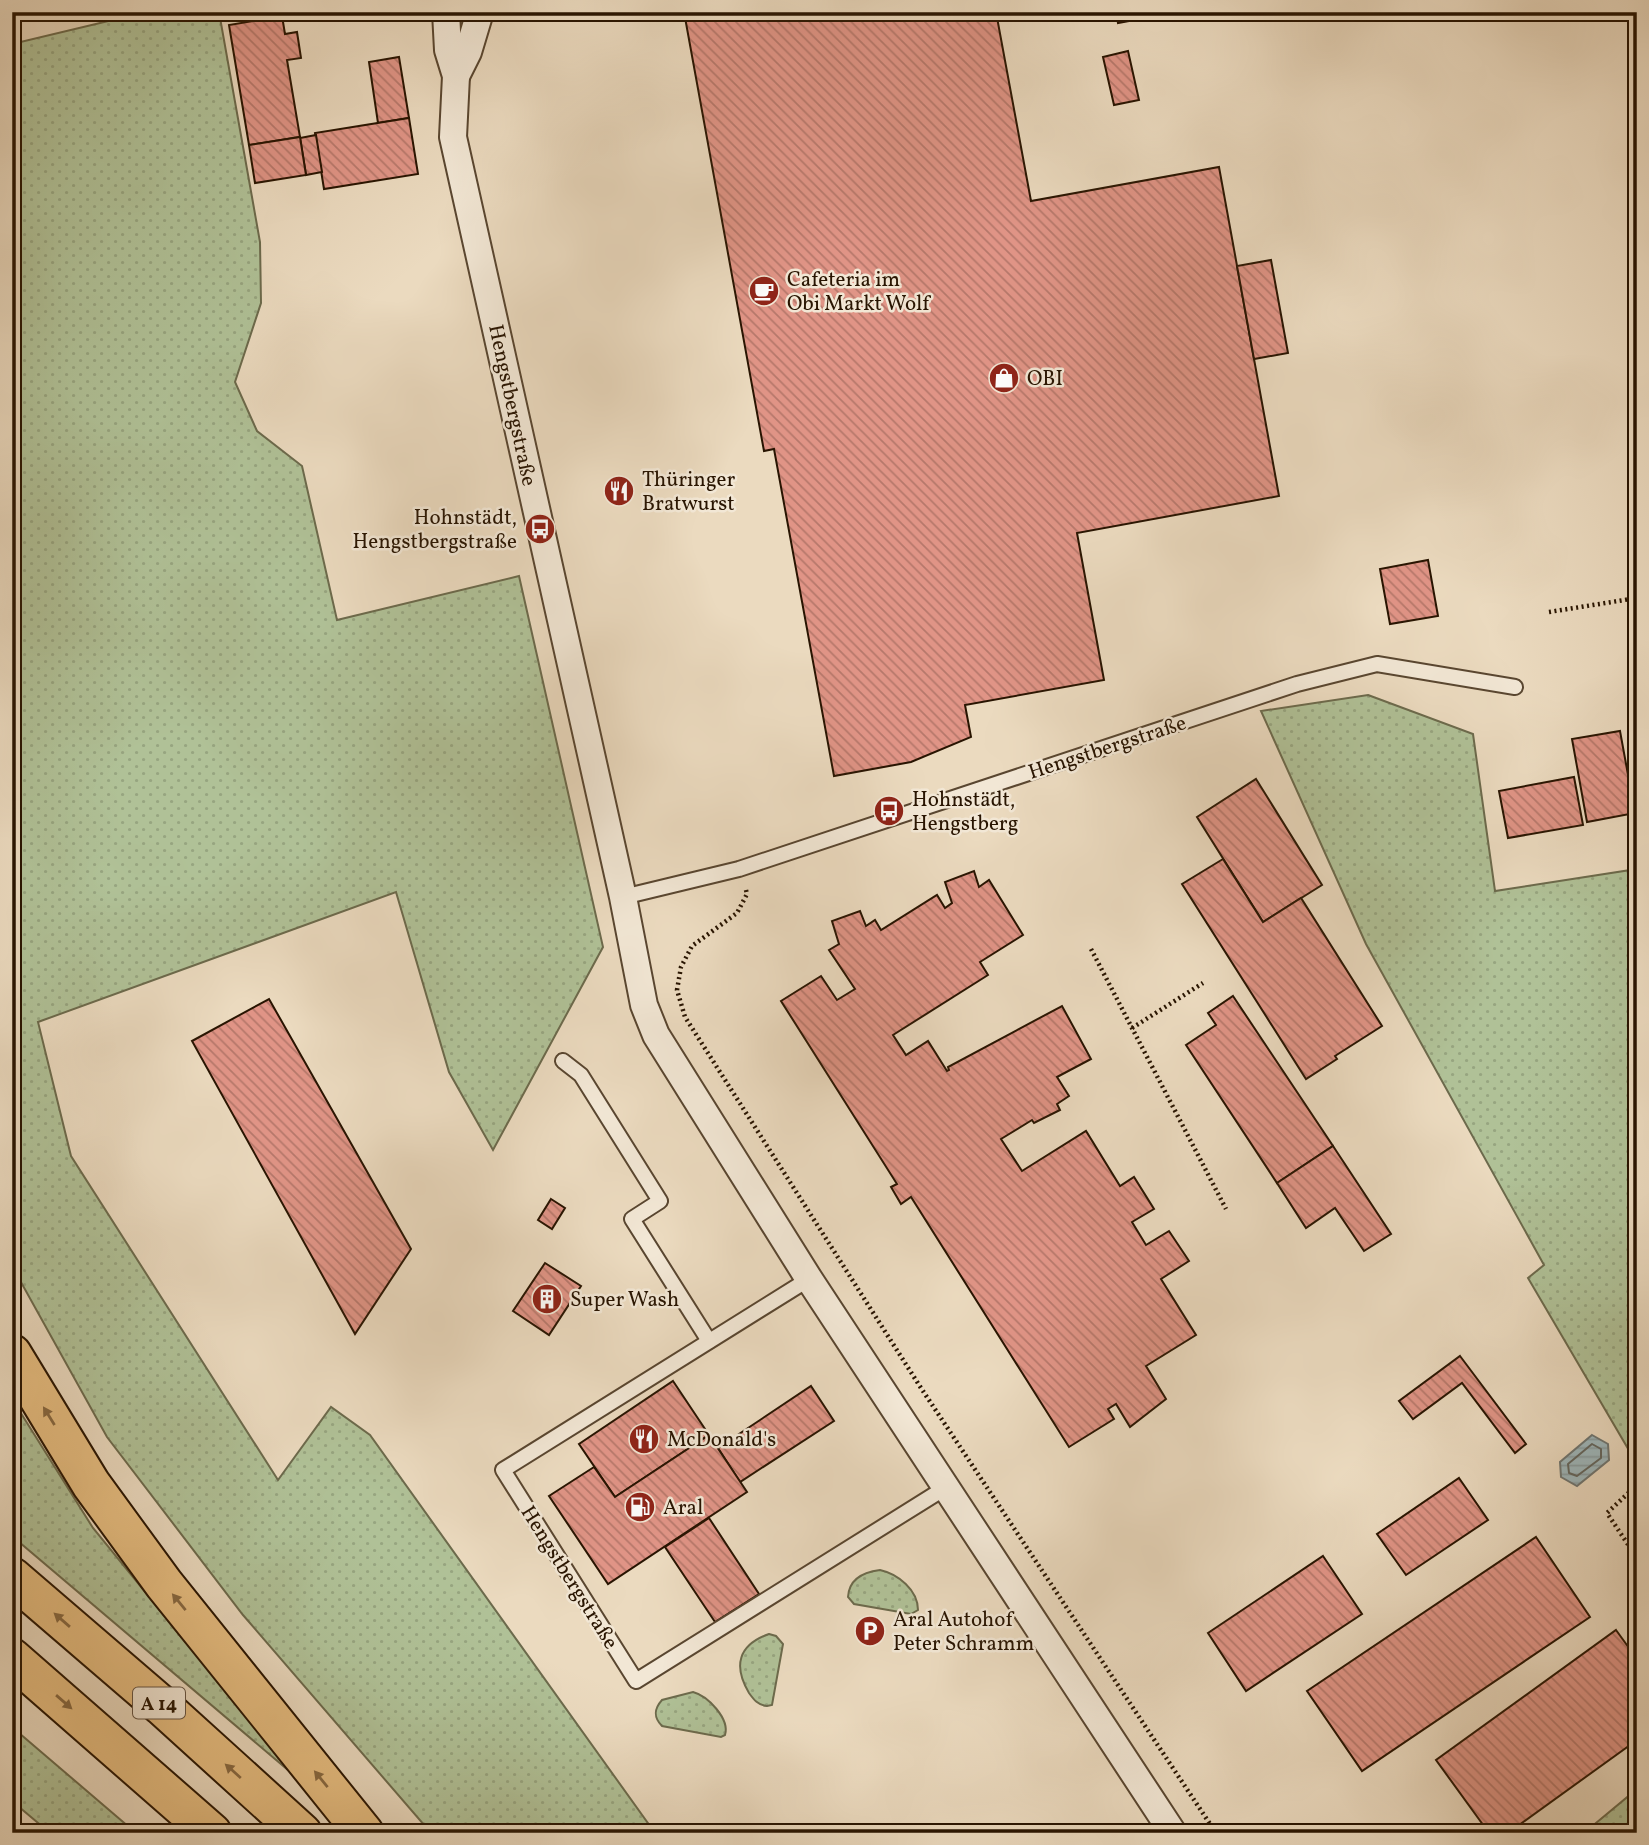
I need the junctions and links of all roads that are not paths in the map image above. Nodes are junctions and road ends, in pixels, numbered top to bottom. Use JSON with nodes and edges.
{"nodes":[{"id":1,"x":446,"y":12,"type":"edge"},
{"id":2,"x":480,"y":12,"type":"edge"},
{"id":3,"x":456,"y":76,"type":"junction"},
{"id":4,"x":1515,"y":687,"type":"dead end"},
{"id":5,"x":623,"y":897,"type":"junction"},
{"id":6,"x":563,"y":1062,"type":"dead end"},
{"id":7,"x":809,"y":1279,"type":"junction"},
{"id":8,"x":709,"y":1341,"type":"junction"},
{"id":9,"x":12,"y":1354,"type":"edge"},
{"id":10,"x":946,"y":1488,"type":"junction"},
{"id":11,"x":12,"y":1577,"type":"edge"},
{"id":12,"x":12,"y":1658,"type":"edge"},
{"id":13,"x":212,"y":1833,"type":"edge"},
{"id":14,"x":302,"y":1833,"type":"edge"},
{"id":15,"x":364,"y":1833,"type":"edge"},
{"id":16,"x":1172,"y":1833,"type":"edge"}],
"edges":[{"from":1,"to":3,"type":"street","name":"Hengstbergstraße"},
{"from":2,"to":3,"type":"street","name":"Hengstbergstraße"},
{"from":3,"to":5,"type":"street","name":"Hengstbergstraße"},
{"from":4,"to":5,"type":"lane","name":"Hengstbergstraße"},
{"from":5,"to":7,"type":"street","name":"Hengstbergstraße"},
{"from":6,"to":8,"type":"lane"},
{"from":7,"to":8,"type":"lane","name":"Hengstbergstraße"},
{"from":7,"to":10,"type":"street","name":"Hengstbergstraße"},
{"from":8,"to":10,"type":"lane","name":"Hengstbergstraße"},
{"from":15,"to":9,"type":"highway","one_way":true},
{"from":10,"to":16,"type":"street","name":"Hengstbergstraße"},
{"from":14,"to":11,"type":"highway","number":"A 14","one_way":true},
{"from":12,"to":13,"type":"highway","one_way":true}]}
